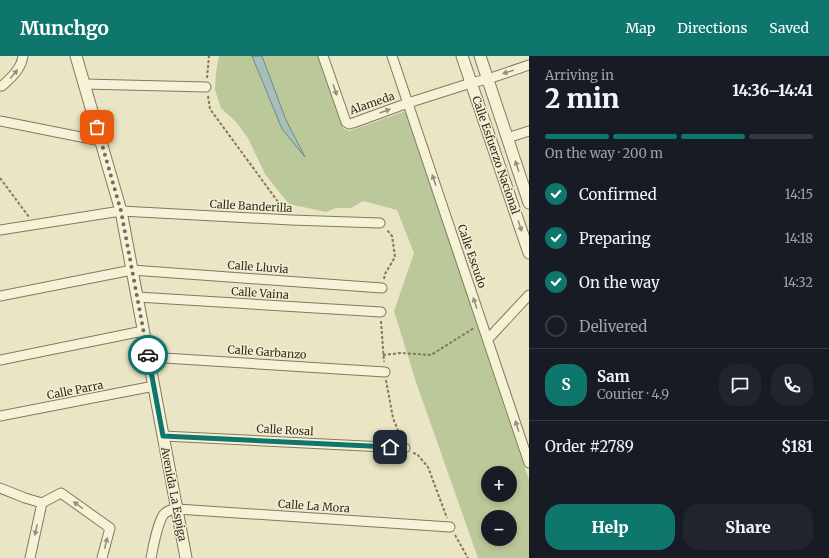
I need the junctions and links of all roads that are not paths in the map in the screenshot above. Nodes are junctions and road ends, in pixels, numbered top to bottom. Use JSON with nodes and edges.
{"nodes":[{"id":1,"x":76,"y":56,"type":"edge"},
{"id":2,"x":323,"y":56,"type":"edge"},
{"id":3,"x":392,"y":56,"type":"edge"},
{"id":4,"x":462,"y":56,"type":"edge"},
{"id":5,"x":480,"y":56,"type":"edge"},
{"id":6,"x":23,"y":57,"type":"edge"},
{"id":7,"x":529,"y":65,"type":"edge"},
{"id":8,"x":488,"y":79,"type":"junction"},
{"id":9,"x":471,"y":82,"type":"junction"},
{"id":10,"x":84,"y":84,"type":"junction"},
{"id":11,"x":0,"y":86,"type":"edge"},
{"id":12,"x":206,"y":87,"type":"road end"},
{"id":13,"x":408,"y":103,"type":"junction"},
{"id":14,"x":0,"y":121,"type":"edge"},
{"id":15,"x":529,"y":131,"type":"edge"},
{"id":16,"x":507,"y":138,"type":"junction"},
{"id":17,"x":101,"y":141,"type":"junction"},
{"id":18,"x":529,"y":203,"type":"edge"},
{"id":19,"x":121,"y":211,"type":"junction"},
{"id":20,"x":380,"y":223,"type":"road end"},
{"id":21,"x":0,"y":230,"type":"edge"},
{"id":22,"x":529,"y":253,"type":"edge"},
{"id":23,"x":132,"y":270,"type":"junction"},
{"id":24,"x":382,"y":288,"type":"road end"},
{"id":25,"x":529,"y":295,"type":"edge"},
{"id":26,"x":0,"y":296,"type":"edge"},
{"id":27,"x":137,"y":297,"type":"junction"},
{"id":28,"x":381,"y":312,"type":"road end"},
{"id":29,"x":143,"y":331,"type":"junction"},
{"id":30,"x":488,"y":339,"type":"junction"},
{"id":31,"x":148,"y":357,"type":"junction"},
{"id":32,"x":0,"y":360,"type":"edge"},
{"id":33,"x":385,"y":372,"type":"road end"},
{"id":34,"x":154,"y":386,"type":"junction"},
{"id":35,"x":0,"y":416,"type":"edge"},
{"id":36,"x":163,"y":436,"type":"junction"},
{"id":37,"x":405,"y":448,"type":"road end"},
{"id":38,"x":529,"y":463,"type":"edge"},
{"id":39,"x":0,"y":488,"type":"edge"},
{"id":40,"x":42,"y":503,"type":"junction"},
{"id":41,"x":177,"y":509,"type":"junction"},
{"id":42,"x":450,"y":527,"type":"road end"},
{"id":43,"x":30,"y":558,"type":"edge"},
{"id":44,"x":102,"y":558,"type":"edge"},
{"id":45,"x":151,"y":558,"type":"edge"},
{"id":46,"x":186,"y":558,"type":"edge"}],
"edges":[{"from":1,"to":10,"type":"street","name":"Avenida La Espiga"},
{"from":2,"to":13,"type":"street","name":"Alameda","one_way":true},
{"from":3,"to":13,"type":"street","name":"Calle Escudo"},
{"from":4,"to":9,"type":"street","name":"Calle Esfuerzo Nacional"},
{"from":5,"to":8,"type":"street","name":"Calle Esfuerzo Nacional"},
{"from":11,"to":6,"type":"street","one_way":true},
{"from":7,"to":8,"type":"street","name":"Alameda","one_way":true},
{"from":8,"to":9,"type":"street","name":"Alameda"},
{"from":8,"to":16,"type":"street","name":"Calle Esfuerzo Nacional"},
{"from":9,"to":13,"type":"street","name":"Alameda"},
{"from":9,"to":22,"type":"street","name":"Calle Esfuerzo Nacional","one_way":true},
{"from":10,"to":12,"type":"street"},
{"from":10,"to":17,"type":"street","name":"Avenida La Espiga"},
{"from":30,"to":13,"type":"street","name":"Calle Escudo","one_way":true},
{"from":14,"to":17,"type":"street"},
{"from":15,"to":16,"type":"street"},
{"from":18,"to":16,"type":"street","name":"Calle Esfuerzo Nacional","one_way":true},
{"from":17,"to":19,"type":"street","name":"Avenida La Espiga"},
{"from":19,"to":20,"type":"street","name":"Calle Banderilla"},
{"from":19,"to":21,"type":"street","name":"Calle Banderilla"},
{"from":19,"to":23,"type":"street","name":"Avenida La Espiga"},
{"from":23,"to":24,"type":"street","name":"Calle Lluvia"},
{"from":23,"to":26,"type":"street","name":"Calle Lluvia"},
{"from":23,"to":27,"type":"street","name":"Avenida La Espiga"},
{"from":25,"to":30,"type":"street"},
{"from":27,"to":28,"type":"street","name":"Calle Vaina"},
{"from":27,"to":29,"type":"street","name":"Avenida La Espiga"},
{"from":29,"to":31,"type":"street","name":"Avenida La Espiga"},
{"from":29,"to":32,"type":"street"},
{"from":38,"to":30,"type":"street","name":"Calle Escudo","one_way":true},
{"from":31,"to":33,"type":"street","name":"Calle Garbanzo"},
{"from":31,"to":34,"type":"street","name":"Avenida La Espiga"},
{"from":34,"to":35,"type":"street","name":"Calle Parra"},
{"from":34,"to":36,"type":"street","name":"Avenida La Espiga"},
{"from":36,"to":37,"type":"street","name":"Calle Rosal"},
{"from":36,"to":41,"type":"street","name":"Avenida La Espiga"},
{"from":39,"to":40,"type":"street"},
{"from":40,"to":43,"type":"street","one_way":true},
{"from":44,"to":40,"type":"street","one_way":true},
{"from":41,"to":42,"type":"street","name":"Calle La Mora"},
{"from":41,"to":45,"type":"street"},
{"from":41,"to":46,"type":"street","name":"Avenida La Espiga"}]}
